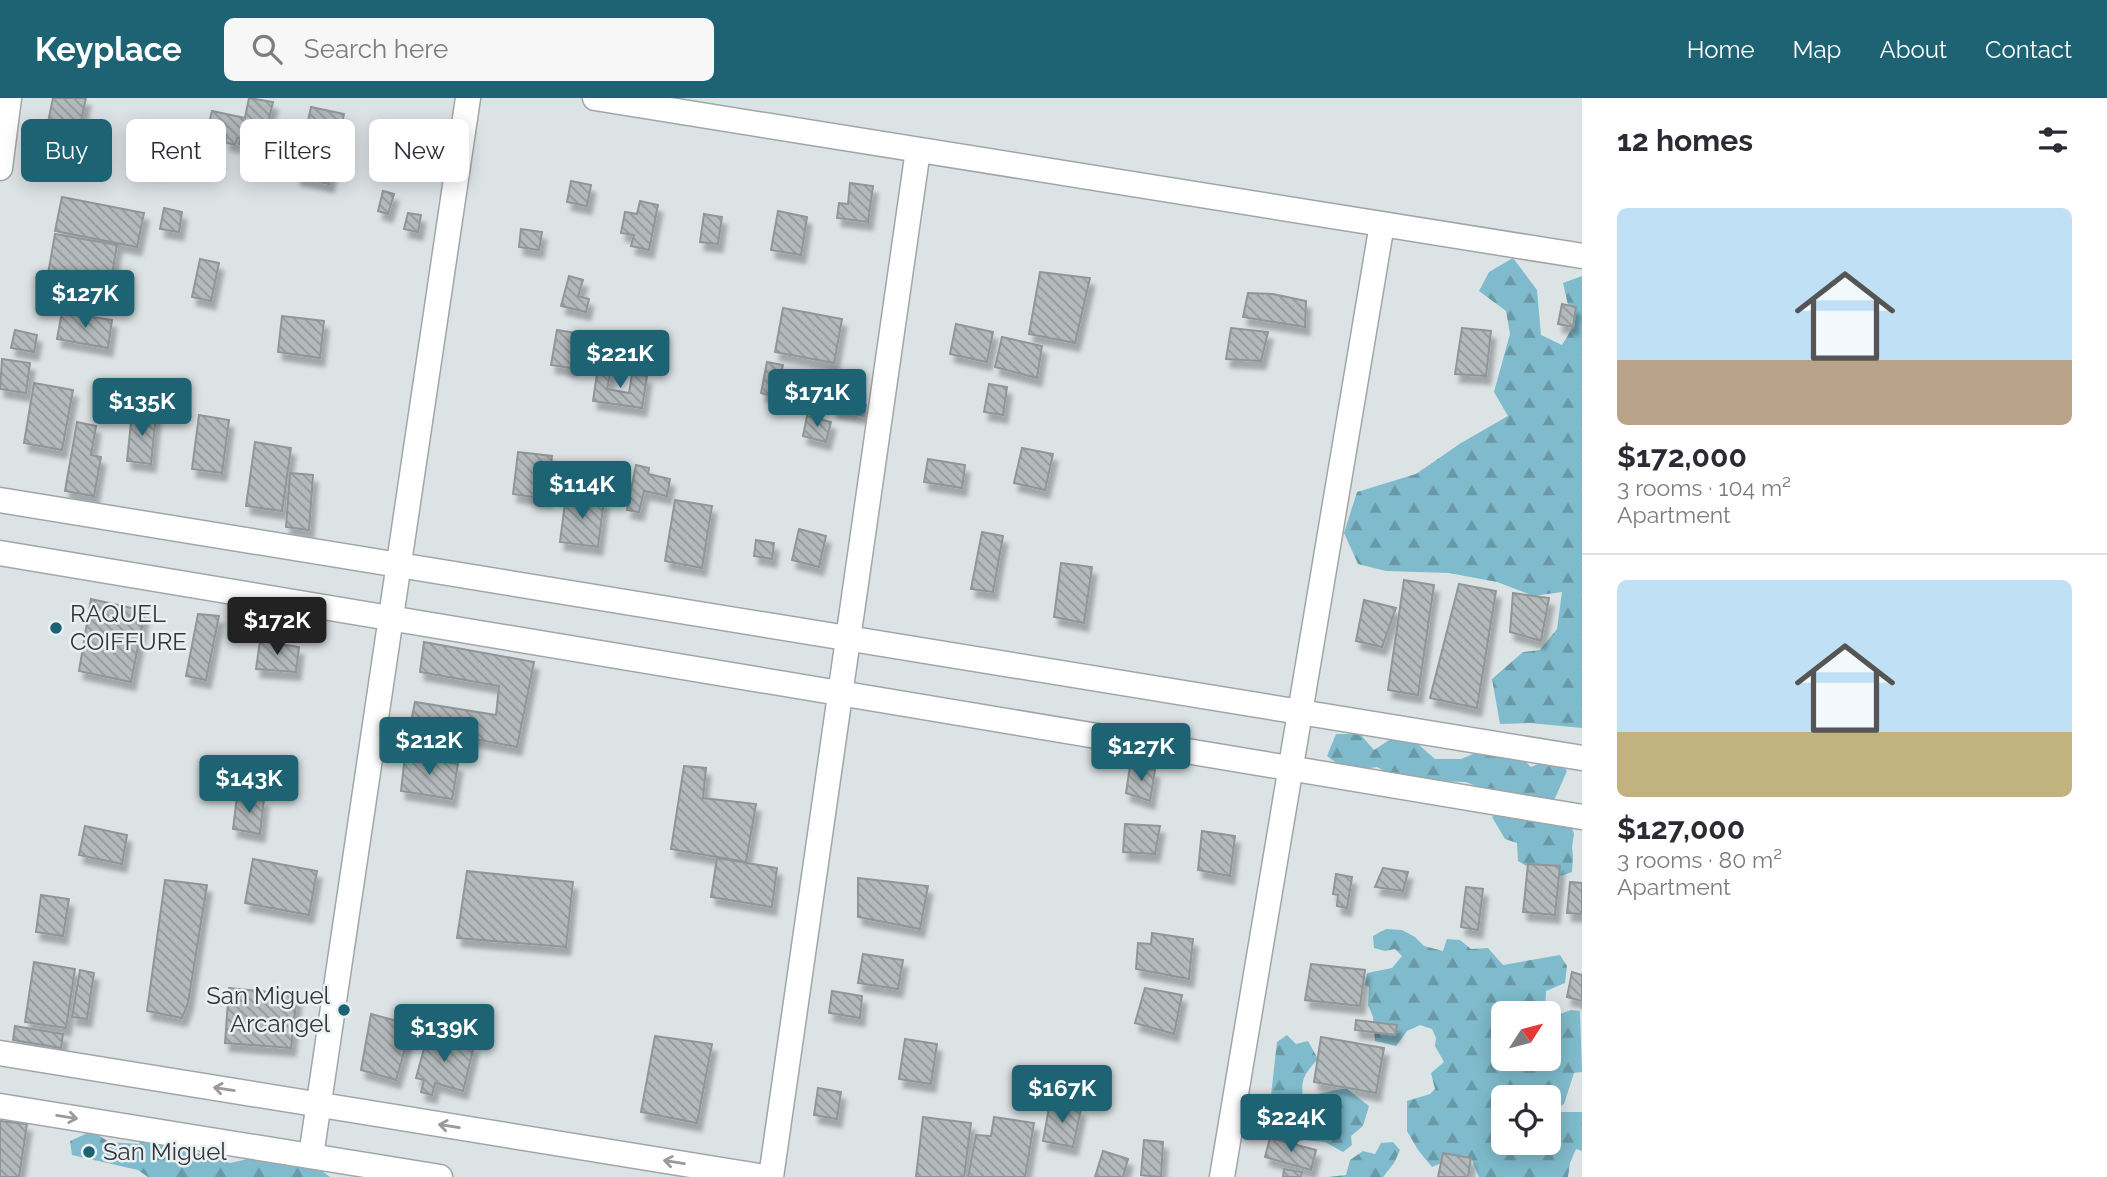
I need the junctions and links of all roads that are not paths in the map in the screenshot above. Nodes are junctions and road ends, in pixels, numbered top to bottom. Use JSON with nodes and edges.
{"nodes":[{"id":1,"x":9,"y":98,"type":"edge"},
{"id":2,"x":468,"y":98,"type":"edge"},
{"id":3,"x":595,"y":98,"type":"edge"},
{"id":4,"x":918,"y":150,"type":"junction"},
{"id":5,"x":0,"y":168,"type":"edge"},
{"id":6,"x":1382,"y":224,"type":"junction"},
{"id":7,"x":1582,"y":256,"type":"edge"},
{"id":8,"x":0,"y":500,"type":"edge"},
{"id":9,"x":0,"y":553,"type":"edge"},
{"id":10,"x":399,"y":565,"type":"junction"},
{"id":11,"x":390,"y":618,"type":"junction"},
{"id":12,"x":849,"y":638,"type":"junction"},
{"id":13,"x":840,"y":693,"type":"junction"},
{"id":14,"x":1300,"y":712,"type":"junction"},
{"id":15,"x":1582,"y":758,"type":"edge"},
{"id":16,"x":1291,"y":768,"type":"junction"},
{"id":17,"x":1582,"y":817,"type":"edge"},
{"id":18,"x":0,"y":1053,"type":"edge"},
{"id":19,"x":318,"y":1105,"type":"junction"},
{"id":20,"x":0,"y":1107,"type":"edge"},
{"id":21,"x":311,"y":1156,"type":"junction"},
{"id":22,"x":440,"y":1177,"type":"edge"},
{"id":23,"x":765,"y":1177,"type":"edge"},
{"id":24,"x":771,"y":1177,"type":"edge"},
{"id":25,"x":1223,"y":1177,"type":"edge"}],
"edges":[{"from":1,"to":5,"type":"street"},
{"from":2,"to":10,"type":"street"},
{"from":3,"to":4,"type":"street"},
{"from":4,"to":6,"type":"street"},
{"from":4,"to":12,"type":"street"},
{"from":6,"to":7,"type":"street"},
{"from":6,"to":14,"type":"street"},
{"from":8,"to":10,"type":"street"},
{"from":9,"to":11,"type":"street"},
{"from":10,"to":11,"type":"street"},
{"from":10,"to":12,"type":"street"},
{"from":11,"to":13,"type":"street"},
{"from":11,"to":19,"type":"street"},
{"from":12,"to":13,"type":"street"},
{"from":12,"to":14,"type":"street"},
{"from":13,"to":16,"type":"street"},
{"from":13,"to":24,"type":"street"},
{"from":14,"to":15,"type":"street"},
{"from":14,"to":16,"type":"street"},
{"from":16,"to":17,"type":"street"},
{"from":16,"to":25,"type":"street"},
{"from":19,"to":18,"type":"street","one_way":true},
{"from":19,"to":21,"type":"street"},
{"from":23,"to":19,"type":"street","one_way":true},
{"from":20,"to":21,"type":"street","one_way":true},
{"from":21,"to":22,"type":"street"}]}
